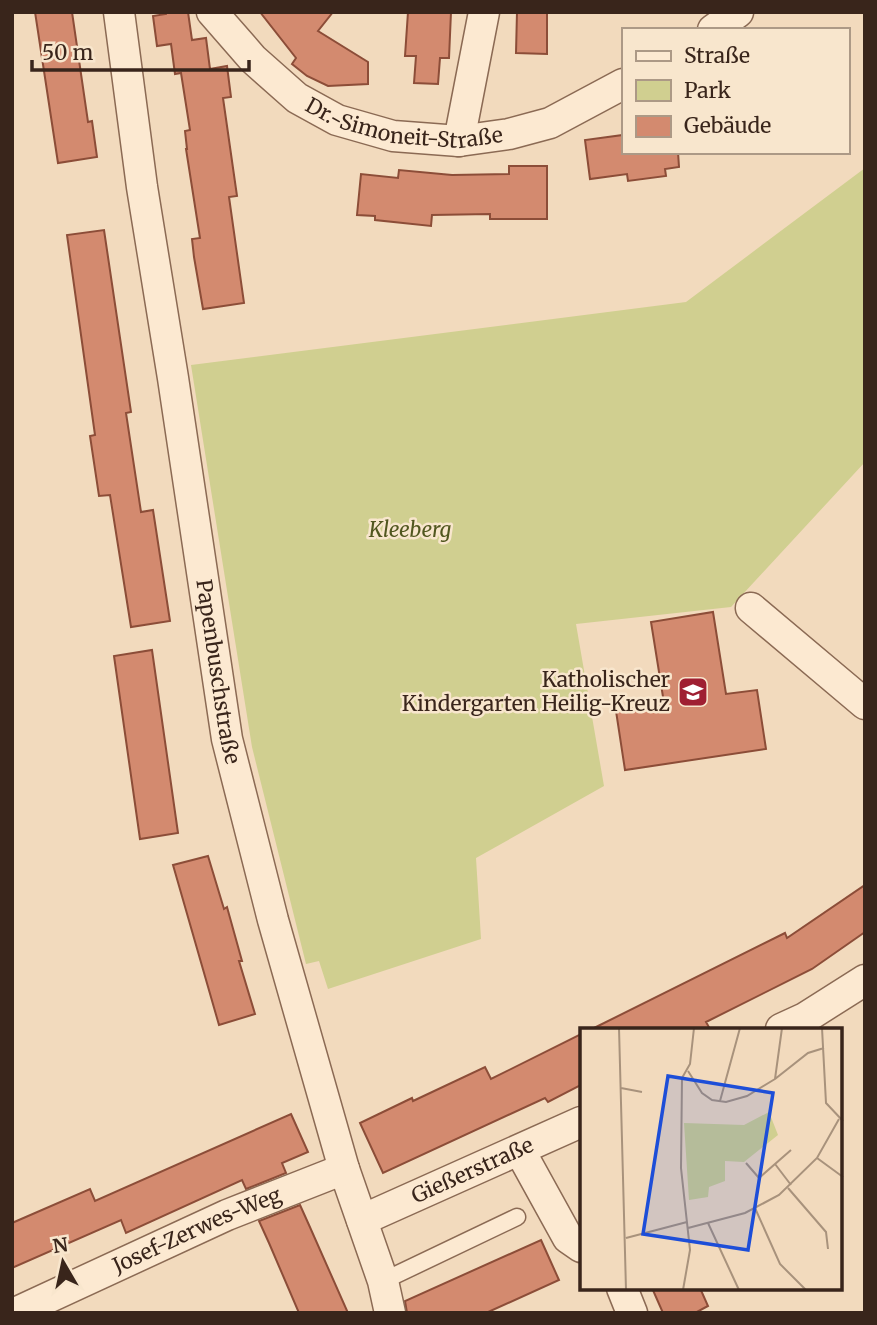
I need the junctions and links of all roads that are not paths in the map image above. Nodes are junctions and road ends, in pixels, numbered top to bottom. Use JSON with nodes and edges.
{"nodes":[{"id":1,"x":119,"y":12,"type":"edge"},
{"id":2,"x":212,"y":12,"type":"edge"},
{"id":3,"x":484,"y":12,"type":"edge"},
{"id":4,"x":738,"y":12,"type":"edge"},
{"id":5,"x":716,"y":28,"type":"edge"},
{"id":6,"x":622,"y":85,"type":"edge"},
{"id":7,"x":459,"y":141,"type":"junction"},
{"id":8,"x":751,"y":608,"type":"dead end"},
{"id":9,"x":865,"y":704,"type":"edge"},
{"id":10,"x":865,"y":980,"type":"edge"},
{"id":11,"x":783,"y":1028,"type":"edge"},
{"id":12,"x":580,"y":1122,"type":"edge"},
{"id":13,"x":520,"y":1151,"type":"junction"},
{"id":14,"x":344,"y":1169,"type":"junction"},
{"id":15,"x":517,"y":1217,"type":"dead end"},
{"id":16,"x":362,"y":1220,"type":"junction"},
{"id":17,"x":580,"y":1246,"type":"edge"},
{"id":18,"x":383,"y":1281,"type":"junction"},
{"id":19,"x":623,"y":1290,"type":"edge"},
{"id":20,"x":15,"y":1313,"type":"edge"},
{"id":21,"x":390,"y":1313,"type":"edge"},
{"id":22,"x":632,"y":1313,"type":"edge"}],
"edges":[{"from":1,"to":14,"type":"street","name":"Papenbuschstraße"},
{"from":2,"to":7,"type":"street","name":"Dr.-Simoneit-Straße"},
{"from":3,"to":7,"type":"street"},
{"from":4,"to":5,"type":"street"},
{"from":6,"to":7,"type":"street","name":"Dr.-Simoneit-Straße"},
{"from":8,"to":9,"type":"street"},
{"from":10,"to":11,"type":"street"},
{"from":12,"to":13,"type":"street","name":"Gießerstraße"},
{"from":13,"to":16,"type":"street","name":"Gießerstraße"},
{"from":13,"to":17,"type":"street"},
{"from":14,"to":16,"type":"street","name":"Papenbuschstraße"},
{"from":14,"to":20,"type":"street","name":"Josef-Zerwes-Weg"},
{"from":15,"to":18,"type":"lane"},
{"from":16,"to":18,"type":"street","name":"Papenbuschstraße"},
{"from":18,"to":21,"type":"street","name":"Papenbuschstraße"},
{"from":19,"to":22,"type":"street"}]}
